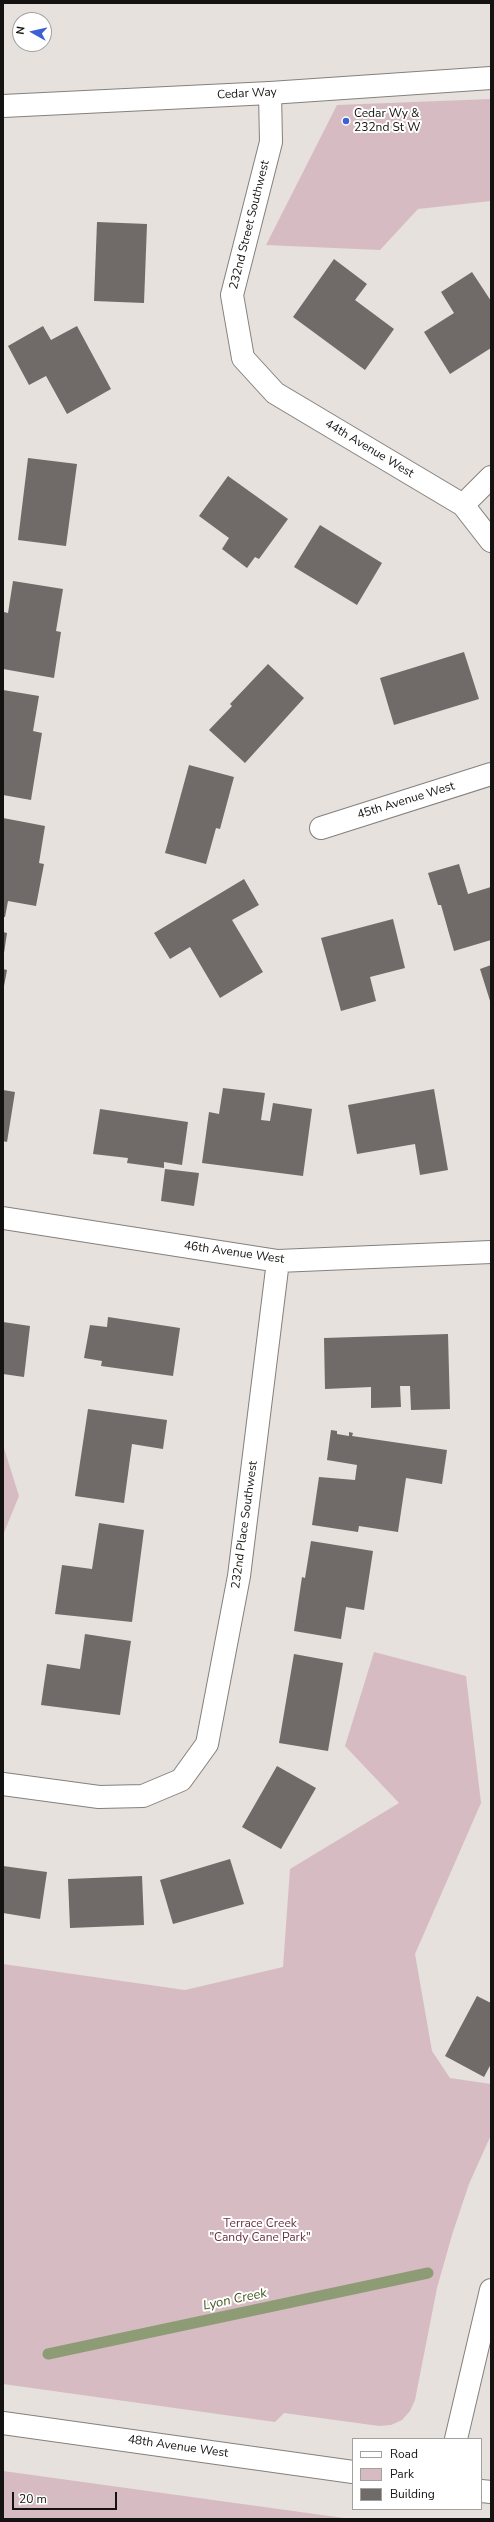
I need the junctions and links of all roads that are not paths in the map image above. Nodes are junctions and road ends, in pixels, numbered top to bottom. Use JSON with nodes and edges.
{"nodes":[{"id":1,"x":491,"y":78,"type":"edge"},
{"id":2,"x":270,"y":93,"type":"junction"},
{"id":3,"x":3,"y":106,"type":"edge"},
{"id":4,"x":275,"y":393,"type":"joint"},
{"id":5,"x":491,"y":477,"type":"edge"},
{"id":6,"x":462,"y":505,"type":"junction"},
{"id":7,"x":491,"y":541,"type":"edge"},
{"id":8,"x":491,"y":774,"type":"edge"},
{"id":9,"x":321,"y":828,"type":"dead end"},
{"id":10,"x":3,"y":1218,"type":"edge"},
{"id":11,"x":491,"y":1252,"type":"edge"},
{"id":12,"x":278,"y":1261,"type":"junction"},
{"id":13,"x":3,"y":1784,"type":"edge"},
{"id":14,"x":491,"y":2290,"type":"edge"},
{"id":15,"x":3,"y":2423,"type":"edge"},
{"id":16,"x":456,"y":2438,"type":"edge"},
{"id":17,"x":352,"y":2472,"type":"edge"}],
"edges":[{"from":1,"to":2,"type":"street","name":"Cedar Way"},
{"from":2,"to":3,"type":"street","name":"Cedar Way"},
{"from":2,"to":4,"type":"street","name":"232nd Street Southwest"},
{"from":4,"to":6,"type":"street","name":"44th Avenue West"},
{"from":5,"to":6,"type":"street"},
{"from":6,"to":7,"type":"street"},
{"from":8,"to":9,"type":"street","name":"45th Avenue West"},
{"from":10,"to":12,"type":"street","name":"46th Avenue West"},
{"from":11,"to":12,"type":"street","name":"46th Avenue West"},
{"from":12,"to":13,"type":"street","name":"232nd Place Southwest"},
{"from":14,"to":16,"type":"street"},
{"from":15,"to":17,"type":"street","name":"48th Avenue West"}]}
